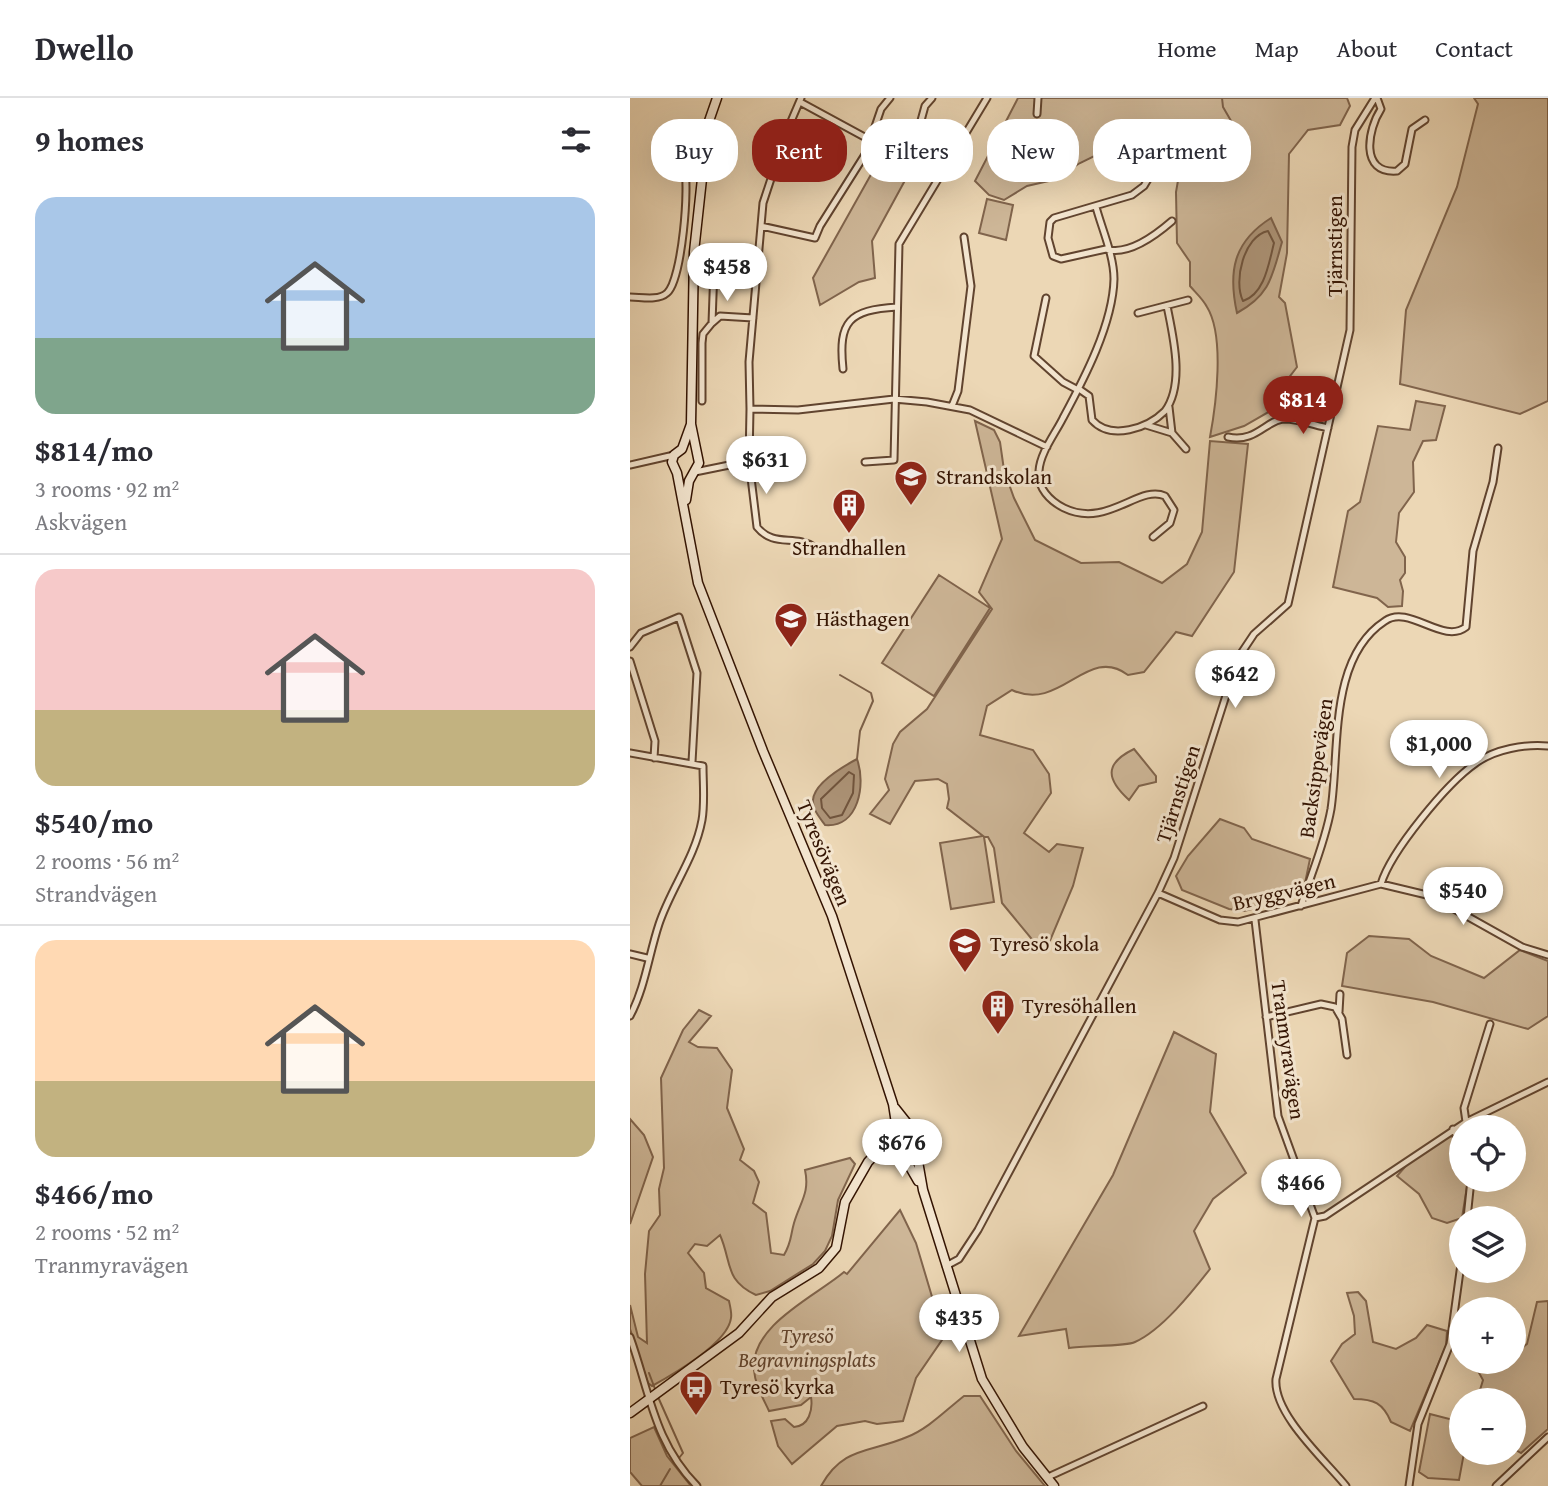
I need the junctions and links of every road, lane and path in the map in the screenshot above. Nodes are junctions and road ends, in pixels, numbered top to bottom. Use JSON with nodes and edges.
{"nodes":[{"id":1,"x":717,"y":98,"type":"edge"},
{"id":2,"x":890,"y":98,"type":"edge"},
{"id":3,"x":932,"y":98,"type":"edge"},
{"id":4,"x":987,"y":98,"type":"edge"},
{"id":5,"x":1038,"y":98,"type":"edge"},
{"id":6,"x":1376,"y":98,"type":"edge"},
{"id":7,"x":801,"y":100,"type":"edge"},
{"id":8,"x":1037,"y":114,"type":"dead end"},
{"id":9,"x":877,"y":119,"type":"edge"},
{"id":10,"x":921,"y":119,"type":"edge"},
{"id":11,"x":1425,"y":120,"type":"dead end"},
{"id":12,"x":973,"y":123,"type":"edge"},
{"id":13,"x":861,"y":134,"type":"edge"},
{"id":14,"x":861,"y":161,"type":"edge"},
{"id":15,"x":686,"y":182,"type":"edge"},
{"id":16,"x":938,"y":182,"type":"edge"},
{"id":17,"x":1146,"y":182,"type":"edge"},
{"id":18,"x":1096,"y":207,"type":"junction"},
{"id":19,"x":1172,"y":221,"type":"dead end"},
{"id":20,"x":761,"y":226,"type":"junction"},
{"id":21,"x":964,"y":237,"type":"dead end"},
{"id":22,"x":1107,"y":249,"type":"junction"},
{"id":23,"x":713,"y":268,"type":"dead end"},
{"id":24,"x":630,"y":297,"type":"edge"},
{"id":25,"x":1046,"y":298,"type":"dead end"},
{"id":26,"x":1188,"y":300,"type":"dead end"},
{"id":27,"x":1167,"y":306,"type":"junction"},
{"id":28,"x":897,"y":307,"type":"junction"},
{"id":29,"x":1138,"y":313,"type":"dead end"},
{"id":30,"x":752,"y":318,"type":"junction"},
{"id":31,"x":712,"y":323,"type":"junction"},
{"id":32,"x":843,"y":369,"type":"dead end"},
{"id":33,"x":1079,"y":390,"type":"junction"},
{"id":34,"x":894,"y":399,"type":"junction"},
{"id":35,"x":702,"y":401,"type":"dead end"},
{"id":36,"x":952,"y":406,"type":"junction"},
{"id":37,"x":1169,"y":407,"type":"junction"},
{"id":38,"x":750,"y":410,"type":"junction"},
{"id":39,"x":691,"y":424,"type":"junction"},
{"id":40,"x":1146,"y":425,"type":"junction"},
{"id":41,"x":1328,"y":428,"type":"junction"},
{"id":42,"x":1172,"y":433,"type":"junction"},
{"id":43,"x":1228,"y":437,"type":"dead end"},
{"id":44,"x":1047,"y":447,"type":"junction"},
{"id":45,"x":1498,"y":448,"type":"dead end"},
{"id":46,"x":682,"y":449,"type":"junction"},
{"id":47,"x":1186,"y":449,"type":"dead end"},
{"id":48,"x":674,"y":455,"type":"junction"},
{"id":49,"x":698,"y":457,"type":"junction"},
{"id":50,"x":656,"y":461,"type":"junction"},
{"id":51,"x":749,"y":461,"type":"junction"},
{"id":52,"x":865,"y":462,"type":"dead end"},
{"id":53,"x":630,"y":464,"type":"edge"},
{"id":54,"x":715,"y":466,"type":"junction"},
{"id":55,"x":675,"y":470,"type":"junction"},
{"id":56,"x":694,"y":473,"type":"junction"},
{"id":57,"x":1153,"y":537,"type":"dead end"},
{"id":58,"x":814,"y":547,"type":"dead end"},
{"id":59,"x":711,"y":619,"type":"junction"},
{"id":60,"x":630,"y":647,"type":"edge"},
{"id":61,"x":630,"y":661,"type":"edge"},
{"id":62,"x":1548,"y":746,"type":"edge"},
{"id":63,"x":630,"y":753,"type":"edge"},
{"id":64,"x":653,"y":758,"type":"junction"},
{"id":65,"x":692,"y":762,"type":"junction"},
{"id":66,"x":1381,"y":884,"type":"junction"},
{"id":67,"x":1158,"y":893,"type":"junction"},
{"id":68,"x":1301,"y":906,"type":"junction"},
{"id":69,"x":1255,"y":920,"type":"junction"},
{"id":70,"x":630,"y":954,"type":"edge"},
{"id":71,"x":1548,"y":955,"type":"edge"},
{"id":72,"x":647,"y":958,"type":"junction"},
{"id":73,"x":1340,"y":994,"type":"dead end"},
{"id":74,"x":1339,"y":1012,"type":"junction"},
{"id":75,"x":630,"y":1016,"type":"edge"},
{"id":76,"x":1266,"y":1017,"type":"junction"},
{"id":77,"x":1490,"y":1024,"type":"dead end"},
{"id":78,"x":1347,"y":1055,"type":"dead end"},
{"id":79,"x":1548,"y":1082,"type":"edge"},
{"id":80,"x":893,"y":1104,"type":"junction"},
{"id":81,"x":1465,"y":1115,"type":"edge"},
{"id":82,"x":1480,"y":1115,"type":"edge"},
{"id":83,"x":908,"y":1128,"type":"junction"},
{"id":84,"x":897,"y":1130,"type":"junction"},
{"id":85,"x":1449,"y":1132,"type":"edge"},
{"id":86,"x":891,"y":1139,"type":"junction"},
{"id":87,"x":916,"y":1150,"type":"junction"},
{"id":88,"x":901,"y":1154,"type":"junction"},
{"id":89,"x":869,"y":1162,"type":"junction"},
{"id":90,"x":923,"y":1190,"type":"junction"},
{"id":91,"x":1315,"y":1218,"type":"junction"},
{"id":92,"x":946,"y":1266,"type":"junction"},
{"id":93,"x":1458,"y":1283,"type":"edge"},
{"id":94,"x":630,"y":1337,"type":"edge"},
{"id":95,"x":654,"y":1396,"type":"junction"},
{"id":96,"x":1203,"y":1406,"type":"dead end"},
{"id":97,"x":630,"y":1413,"type":"edge"},
{"id":98,"x":1548,"y":1437,"type":"edge"},
{"id":99,"x":1048,"y":1477,"type":"junction"},
{"id":100,"x":697,"y":1486,"type":"edge"},
{"id":101,"x":1055,"y":1486,"type":"edge"},
{"id":102,"x":1346,"y":1486,"type":"edge"},
{"id":103,"x":1409,"y":1486,"type":"edge"},
{"id":104,"x":1496,"y":1486,"type":"edge"}],
"edges":[{"from":1,"to":39,"type":"main road","name":"Tyresövägen"},
{"from":2,"to":9,"type":"street"},
{"from":3,"to":10,"type":"street"},
{"from":4,"to":12,"type":"street"},
{"from":5,"to":8,"type":"street"},
{"from":6,"to":11,"type":"street"},
{"from":6,"to":41,"type":"street","name":"Tjärnstigen"},
{"from":7,"to":13,"type":"street"},
{"from":7,"to":20,"type":"street"},
{"from":14,"to":20,"type":"street"},
{"from":15,"to":24,"type":"street"},
{"from":16,"to":28,"type":"street"},
{"from":17,"to":18,"type":"street"},
{"from":18,"to":22,"type":"street"},
{"from":18,"to":22,"type":"street"},
{"from":19,"to":22,"type":"street"},
{"from":20,"to":30,"type":"street"},
{"from":21,"to":36,"type":"street"},
{"from":22,"to":33,"type":"street"},
{"from":23,"to":31,"type":"street"},
{"from":25,"to":33,"type":"street"},
{"from":26,"to":27,"type":"street"},
{"from":27,"to":29,"type":"street"},
{"from":27,"to":37,"type":"street"},
{"from":28,"to":32,"type":"street"},
{"from":28,"to":34,"type":"street"},
{"from":30,"to":31,"type":"street"},
{"from":30,"to":38,"type":"street"},
{"from":31,"to":35,"type":"street"},
{"from":33,"to":40,"type":"street"},
{"from":33,"to":44,"type":"street"},
{"from":34,"to":36,"type":"street"},
{"from":34,"to":38,"type":"street"},
{"from":34,"to":52,"type":"street"},
{"from":36,"to":44,"type":"street"},
{"from":37,"to":40,"type":"street"},
{"from":37,"to":42,"type":"street"},
{"from":38,"to":51,"type":"street"},
{"from":39,"to":46,"type":"main road","name":"Tyresövägen"},
{"from":39,"to":49,"type":"main road","name":"Tyresövägen"},
{"from":40,"to":42,"type":"street"},
{"from":41,"to":43,"type":"street"},
{"from":41,"to":67,"type":"street","name":"Tjärnstigen"},
{"from":42,"to":47,"type":"street"},
{"from":44,"to":57,"type":"street"},
{"from":45,"to":68,"type":"street","name":"Backsippevägen"},
{"from":46,"to":48,"type":"main road"},
{"from":46,"to":49,"type":"main road"},
{"from":48,"to":50,"type":"street"},
{"from":48,"to":55,"type":"main road","name":"Tyresövägen"},
{"from":49,"to":54,"type":"street"},
{"from":49,"to":56,"type":"main road","name":"Tyresövägen"},
{"from":50,"to":53,"type":"street"},
{"from":50,"to":55,"type":"street"},
{"from":51,"to":54,"type":"street"},
{"from":51,"to":58,"type":"street"},
{"from":54,"to":56,"type":"street"},
{"from":55,"to":56,"type":"main road"},
{"from":55,"to":59,"type":"main road","name":"Tyresövägen"},
{"from":56,"to":59,"type":"main road","name":"Tyresövägen"},
{"from":59,"to":80,"type":"main road","name":"Tyresövägen"},
{"from":60,"to":65,"type":"street"},
{"from":61,"to":64,"type":"street"},
{"from":62,"to":66,"type":"street"},
{"from":63,"to":64,"type":"street"},
{"from":64,"to":65,"type":"street"},
{"from":65,"to":72,"type":"street"},
{"from":66,"to":68,"type":"street","name":"Bryggvägen"},
{"from":66,"to":71,"type":"street"},
{"from":67,"to":69,"type":"street","name":"Bryggvägen"},
{"from":67,"to":92,"type":"street","name":"Tjärnstigen"},
{"from":68,"to":69,"type":"street","name":"Bryggvägen"},
{"from":69,"to":76,"type":"street","name":"Tranmyravägen"},
{"from":70,"to":72,"type":"street"},
{"from":72,"to":75,"type":"street"},
{"from":73,"to":74,"type":"street"},
{"from":74,"to":76,"type":"street"},
{"from":74,"to":78,"type":"street"},
{"from":76,"to":91,"type":"street","name":"Tranmyravägen"},
{"from":77,"to":81,"type":"street"},
{"from":79,"to":82,"type":"street"},
{"from":80,"to":83,"type":"main road","name":"Tyresövägen"},
{"from":80,"to":84,"type":"main road","name":"Tyresövägen"},
{"from":83,"to":84,"type":"main road"},
{"from":83,"to":87,"type":"main road","name":"Tyresövägen"},
{"from":84,"to":86,"type":"main road"},
{"from":85,"to":91,"type":"street"},
{"from":86,"to":88,"type":"main road","name":"Tyresövägen"},
{"from":86,"to":89,"type":"main road"},
{"from":87,"to":88,"type":"main road"},
{"from":87,"to":90,"type":"main road","name":"Tyresövägen"},
{"from":88,"to":89,"type":"main road"},
{"from":88,"to":90,"type":"main road","name":"Tyresövägen"},
{"from":89,"to":95,"type":"main road"},
{"from":90,"to":92,"type":"main road","name":"Tyresövägen"},
{"from":91,"to":102,"type":"street"},
{"from":92,"to":99,"type":"main road","name":"Tyresövägen"},
{"from":93,"to":103,"type":"street"},
{"from":94,"to":95,"type":"street"},
{"from":95,"to":97,"type":"main road"},
{"from":95,"to":100,"type":"street"},
{"from":96,"to":99,"type":"street"},
{"from":98,"to":104,"type":"street"},
{"from":99,"to":101,"type":"main road","name":"Tyresövägen"}]}
